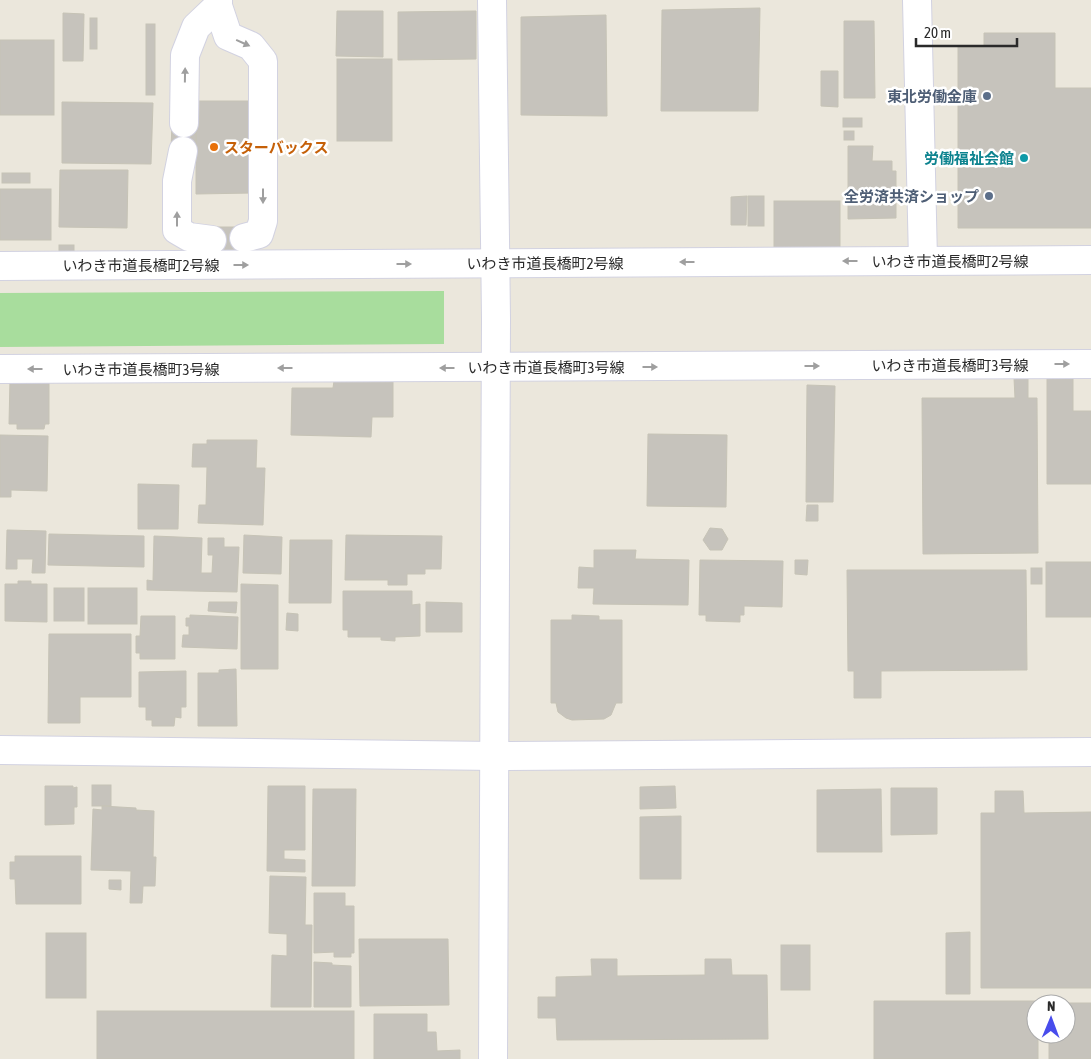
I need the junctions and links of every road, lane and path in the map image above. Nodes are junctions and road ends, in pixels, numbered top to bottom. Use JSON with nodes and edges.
{"nodes":[{"id":1,"x":492,"y":0,"type":"edge"},
{"id":2,"x":917,"y":0,"type":"edge"},
{"id":3,"x":218,"y":3,"type":"edge"},
{"id":4,"x":184,"y":124,"type":"dead end"},
{"id":5,"x":183,"y":150,"type":"dead end"},
{"id":6,"x":244,"y":238,"type":"dead end"},
{"id":7,"x":212,"y":240,"type":"dead end"},
{"id":8,"x":923,"y":260,"type":"junction"},
{"id":9,"x":1091,"y":260,"type":"edge"},
{"id":10,"x":495,"y":263,"type":"junction"},
{"id":11,"x":0,"y":266,"type":"edge"},
{"id":12,"x":1091,"y":364,"type":"edge"},
{"id":13,"x":496,"y":367,"type":"junction"},
{"id":14,"x":0,"y":369,"type":"edge"},
{"id":15,"x":0,"y":750,"type":"edge"},
{"id":16,"x":1091,"y":752,"type":"edge"},
{"id":17,"x":495,"y":756,"type":"junction"},
{"id":18,"x":493,"y":1059,"type":"edge"}],
"edges":[{"from":1,"to":10,"type":"street"},
{"from":2,"to":8,"type":"street"},
{"from":4,"to":3,"type":"street","one_way":true},
{"from":3,"to":6,"type":"street","one_way":true},
{"from":7,"to":5,"type":"street","one_way":true},
{"from":8,"to":9,"type":"street","name":"いわき市道長橋町2号線"},
{"from":8,"to":10,"type":"street","name":"いわき市道長橋町2号線","one_way":true},
{"from":11,"to":10,"type":"street","name":"いわき市道長橋町2号線","one_way":true},
{"from":10,"to":13,"type":"street"},
{"from":13,"to":12,"type":"street","name":"いわき市道長橋町3号線","one_way":true},
{"from":13,"to":14,"type":"street","name":"いわき市道長橋町3号線","one_way":true},
{"from":13,"to":17,"type":"street"},
{"from":15,"to":17,"type":"street"},
{"from":16,"to":17,"type":"street"},
{"from":17,"to":18,"type":"street"}]}
